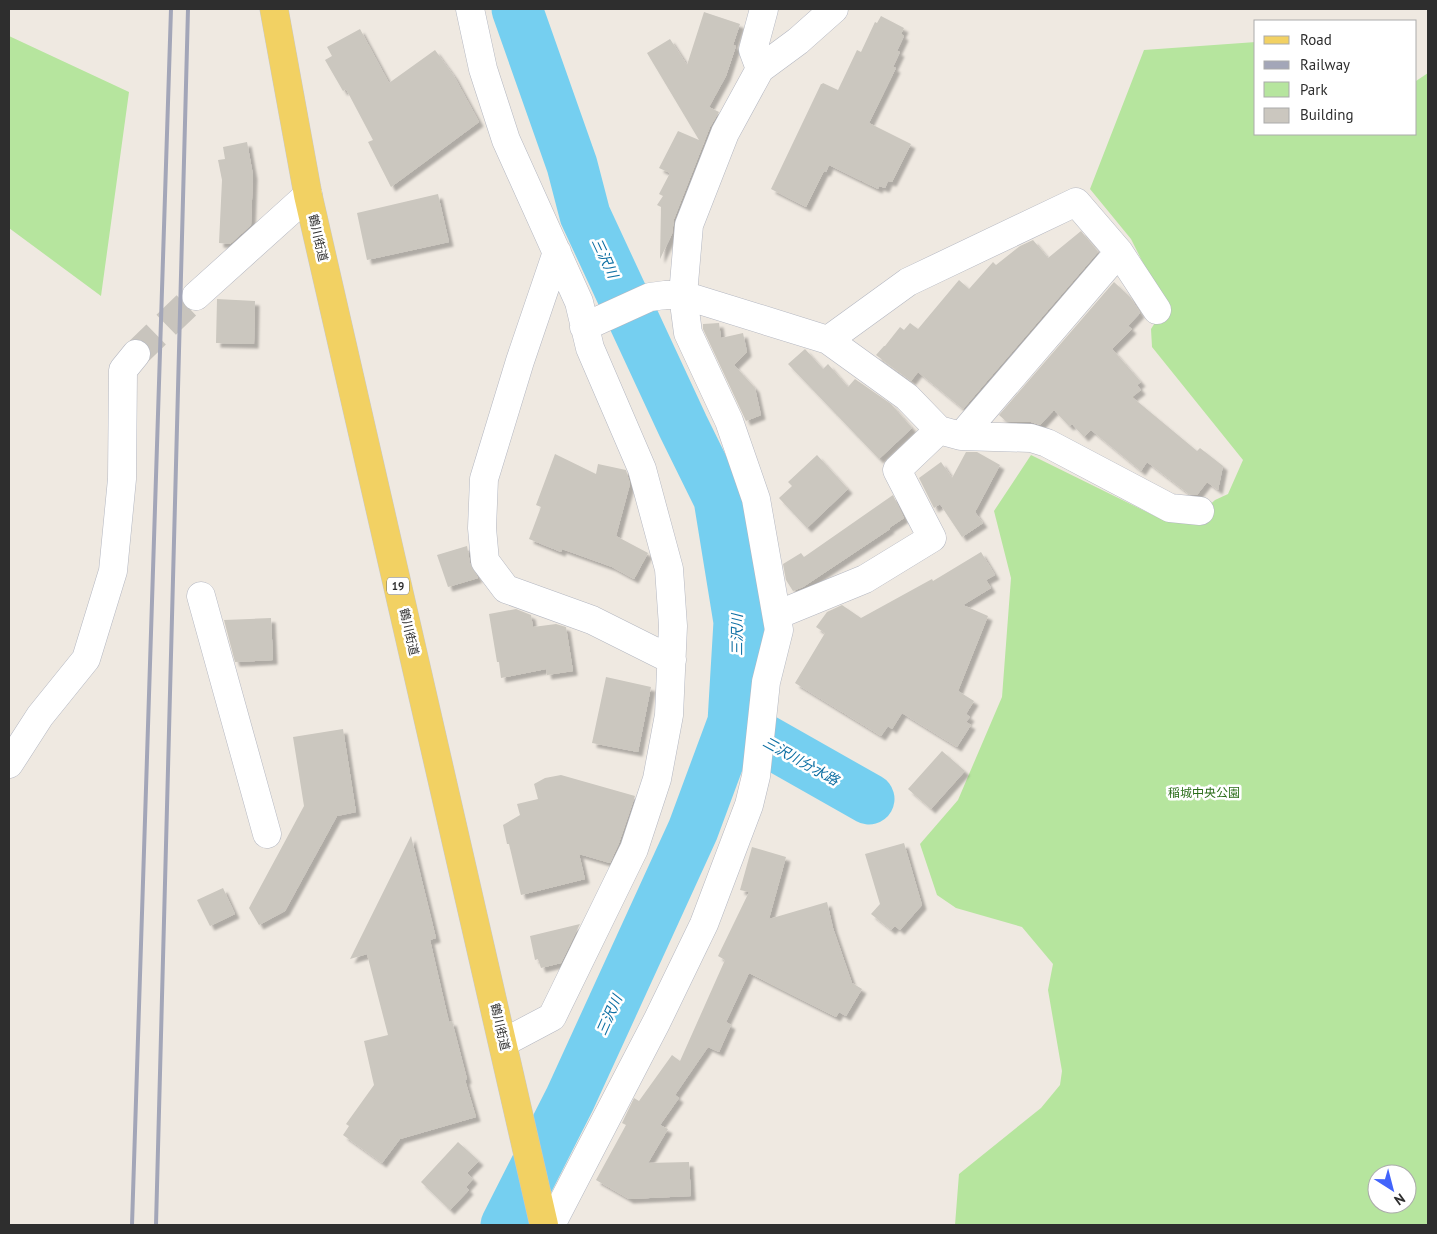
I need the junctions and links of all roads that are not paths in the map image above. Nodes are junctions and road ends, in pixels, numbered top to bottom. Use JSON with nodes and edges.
{"nodes":[{"id":1,"x":274,"y":9,"type":"edge"},
{"id":2,"x":470,"y":9,"type":"edge"},
{"id":3,"x":764,"y":9,"type":"edge"},
{"id":4,"x":834,"y":9,"type":"edge"},
{"id":5,"x":760,"y":69,"type":"junction"},
{"id":6,"x":308,"y":195,"type":"junction"},
{"id":7,"x":557,"y":252,"type":"junction"},
{"id":8,"x":1119,"y":252,"type":"junction"},
{"id":9,"x":683,"y":295,"type":"junction"},
{"id":10,"x":196,"y":296,"type":"tunnel mouth"},
{"id":11,"x":1156,"y":310,"type":"dead end"},
{"id":12,"x":593,"y":324,"type":"junction"},
{"id":13,"x":828,"y":340,"type":"junction"},
{"id":14,"x":136,"y":354,"type":"tunnel mouth"},
{"id":15,"x":950,"y":433,"type":"junction"},
{"id":16,"x":1200,"y":511,"type":"dead end"},
{"id":17,"x":201,"y":596,"type":"dead end"},
{"id":18,"x":777,"y":615,"type":"junction"},
{"id":19,"x":672,"y":660,"type":"junction"},
{"id":20,"x":9,"y":764,"type":"edge"},
{"id":21,"x":267,"y":834,"type":"dead end"},
{"id":22,"x":503,"y":1043,"type":"junction"},
{"id":23,"x":544,"y":1225,"type":"edge"},
{"id":24,"x":551,"y":1225,"type":"edge"}],
"edges":[{"from":1,"to":6,"type":"main road","name":"鶴川街道","number":"19"},
{"from":2,"to":7,"type":"street"},
{"from":3,"to":5,"type":"street"},
{"from":4,"to":5,"type":"street"},
{"from":5,"to":9,"type":"street"},
{"from":6,"to":10,"type":"street"},
{"from":6,"to":22,"type":"main road","name":"鶴川街道","number":"19"},
{"from":7,"to":12,"type":"street"},
{"from":7,"to":19,"type":"street"},
{"from":8,"to":11,"type":"street"},
{"from":8,"to":13,"type":"street"},
{"from":8,"to":15,"type":"street"},
{"from":9,"to":12,"type":"street"},
{"from":9,"to":13,"type":"street"},
{"from":9,"to":18,"type":"street"},
{"from":12,"to":19,"type":"street"},
{"from":13,"to":15,"type":"street"},
{"from":14,"to":20,"type":"street"},
{"from":15,"to":16,"type":"street"},
{"from":15,"to":18,"type":"street"},
{"from":17,"to":21,"type":"street"},
{"from":18,"to":24,"type":"street"},
{"from":19,"to":22,"type":"street"},
{"from":22,"to":23,"type":"main road","name":"鶴川街道","number":"19"}]}
